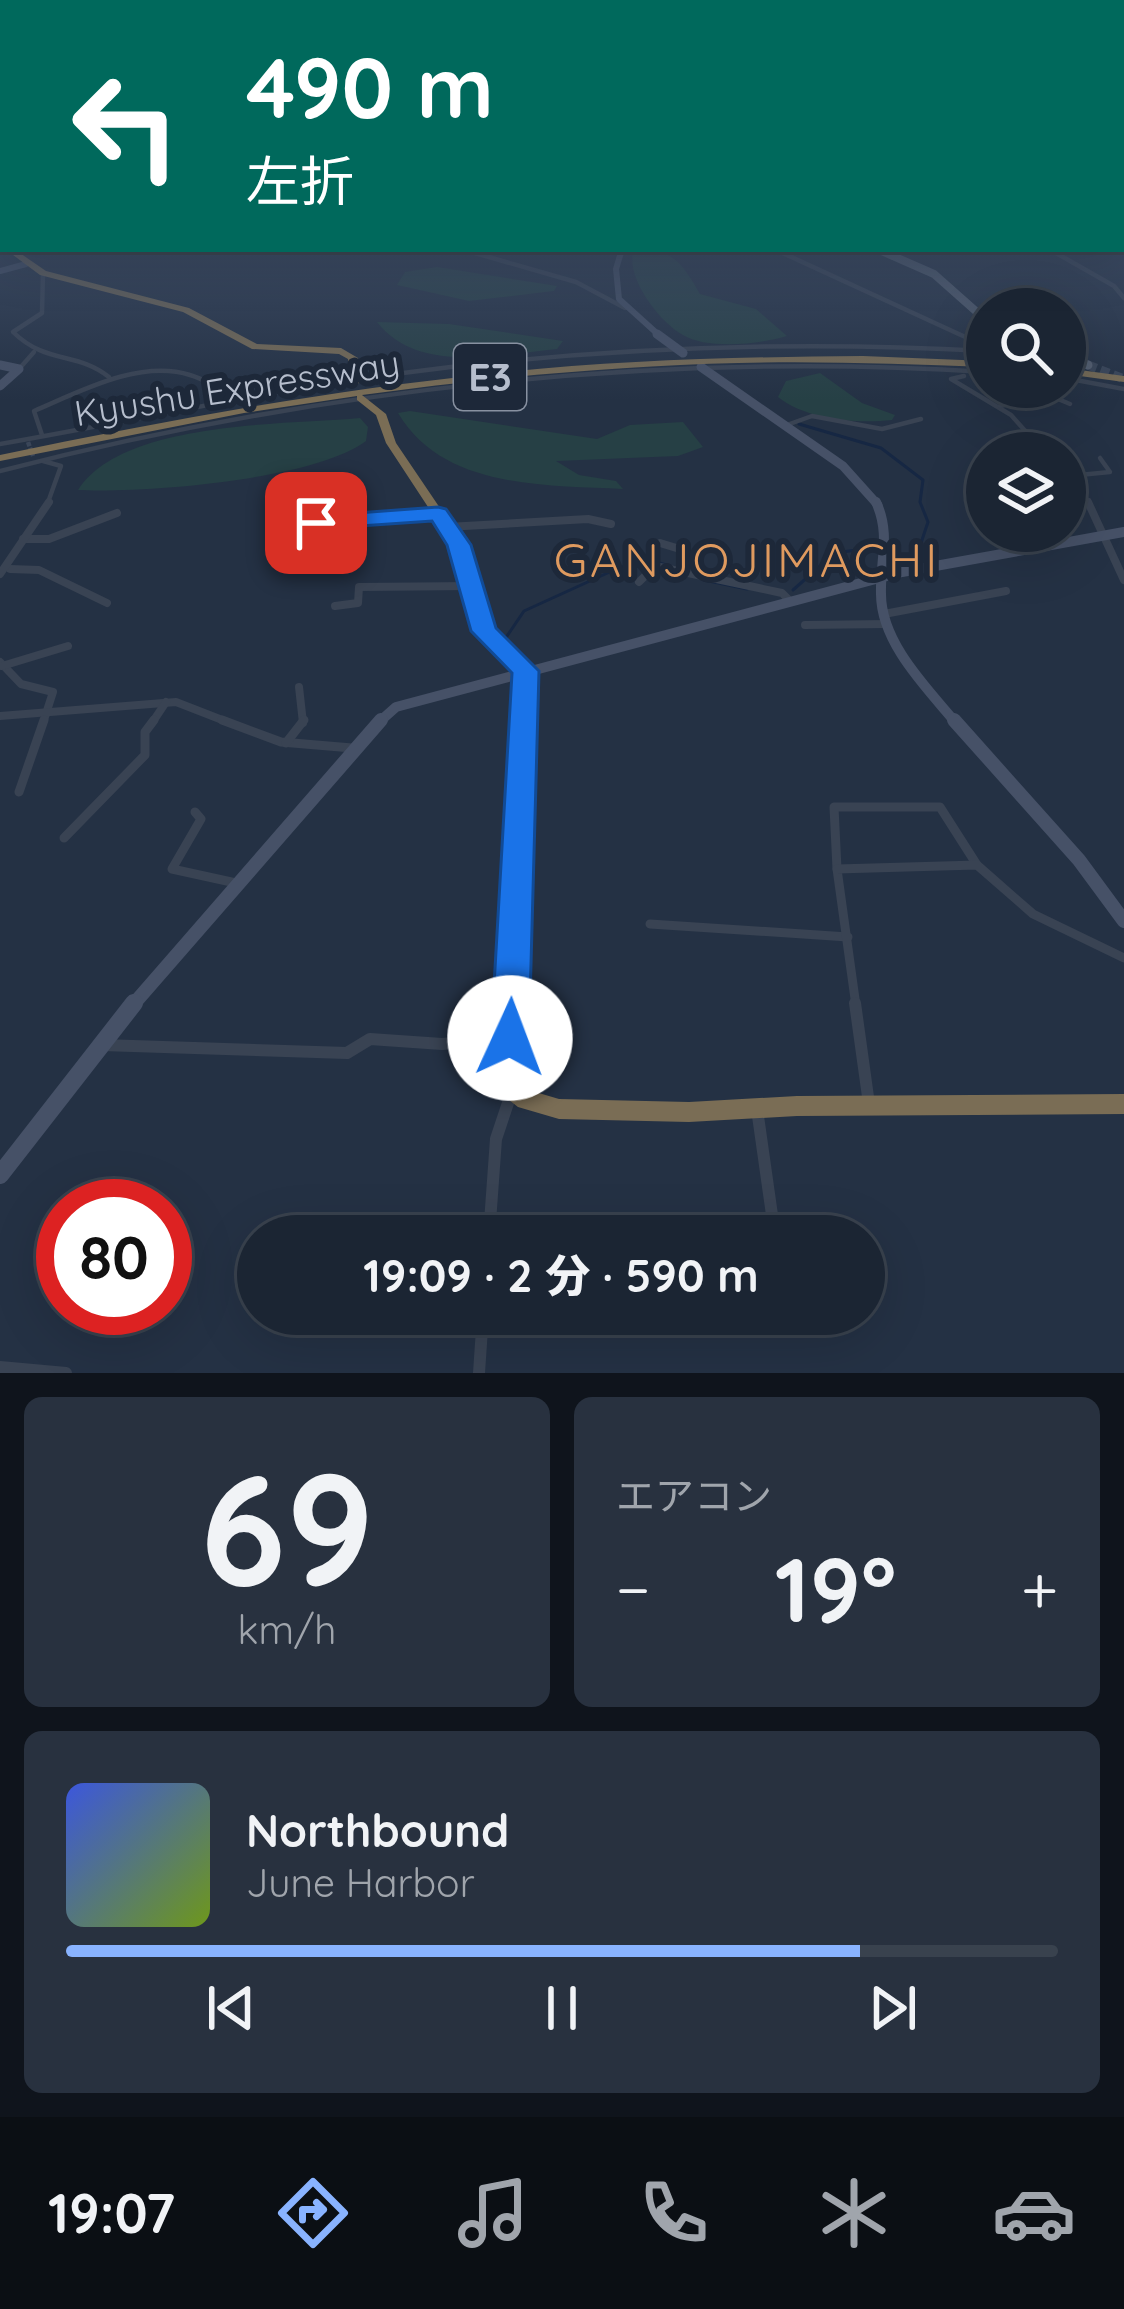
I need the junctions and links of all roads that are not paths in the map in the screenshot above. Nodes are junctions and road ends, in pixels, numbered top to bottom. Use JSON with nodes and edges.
{"nodes":[{"id":1,"x":39,"y":271,"type":"edge"},
{"id":2,"x":538,"y":271,"type":"edge"},
{"id":3,"x":614,"y":271,"type":"edge"},
{"id":4,"x":805,"y":271,"type":"edge"},
{"id":5,"x":927,"y":271,"type":"edge"},
{"id":6,"x":1088,"y":271,"type":"edge"},
{"id":7,"x":43,"y":273,"type":"junction"},
{"id":8,"x":1124,"y":298,"type":"edge"},
{"id":9,"x":966,"y":302,"type":"edge"},
{"id":10,"x":626,"y":308,"type":"junction"},
{"id":11,"x":966,"y":347,"type":"edge"},
{"id":12,"x":680,"y":351,"type":"junction"},
{"id":13,"x":34,"y":352,"type":"junction"},
{"id":14,"x":966,"y":359,"type":"edge"},
{"id":15,"x":966,"y":362,"type":"edge"},
{"id":16,"x":966,"y":362,"type":"edge"},
{"id":17,"x":0,"y":365,"type":"edge"},
{"id":18,"x":19,"y":369,"type":"junction"},
{"id":19,"x":705,"y":371,"type":"junction"},
{"id":20,"x":966,"y":372,"type":"edge"},
{"id":21,"x":1086,"y":374,"type":"edge"},
{"id":22,"x":1124,"y":377,"type":"edge"},
{"id":23,"x":111,"y":378,"type":"junction"},
{"id":24,"x":1086,"y":378,"type":"edge"},
{"id":25,"x":0,"y":386,"type":"edge"},
{"id":26,"x":966,"y":388,"type":"edge"},
{"id":27,"x":1124,"y":389,"type":"edge"},
{"id":28,"x":358,"y":391,"type":"junction"},
{"id":29,"x":244,"y":399,"type":"junction"},
{"id":30,"x":1000,"y":408,"type":"edge"},
{"id":31,"x":921,"y":419,"type":"dead end"},
{"id":32,"x":783,"y":426,"type":"junction"},
{"id":33,"x":1026,"y":432,"type":"edge"},
{"id":34,"x":42,"y":436,"type":"junction"},
{"id":35,"x":0,"y":451,"type":"edge"},
{"id":36,"x":34,"y":458,"type":"junction"},
{"id":37,"x":1100,"y":458,"type":"dead end"},
{"id":38,"x":0,"y":471,"type":"edge"},
{"id":39,"x":1086,"y":474,"type":"edge"},
{"id":40,"x":1086,"y":502,"type":"edge"},
{"id":41,"x":117,"y":513,"type":"dead end"},
{"id":42,"x":443,"y":520,"type":"junction"},
{"id":43,"x":610,"y":524,"type":"dead end"},
{"id":44,"x":275,"y":526,"type":"dead end"},
{"id":45,"x":1124,"y":532,"type":"edge"},
{"id":46,"x":23,"y":538,"type":"junction"},
{"id":47,"x":660,"y":543,"type":"dead end"},
{"id":48,"x":691,"y":571,"type":"junction"},
{"id":49,"x":4,"y":572,"type":"edge"},
{"id":50,"x":882,"y":579,"type":"junction"},
{"id":51,"x":1124,"y":580,"type":"edge"},
{"id":52,"x":639,"y":582,"type":"dead end"},
{"id":53,"x":472,"y":586,"type":"junction"},
{"id":54,"x":1006,"y":591,"type":"dead end"},
{"id":55,"x":790,"y":601,"type":"junction"},
{"id":56,"x":107,"y":603,"type":"dead end"},
{"id":57,"x":335,"y":606,"type":"dead end"},
{"id":58,"x":885,"y":619,"type":"junction"},
{"id":59,"x":805,"y":625,"type":"dead end"},
{"id":60,"x":68,"y":646,"type":"dead end"},
{"id":61,"x":1,"y":664,"type":"edge"},
{"id":62,"x":526,"y":671,"type":"junction"},
{"id":63,"x":299,"y":687,"type":"dead end"},
{"id":64,"x":166,"y":702,"type":"junction"},
{"id":65,"x":50,"y":709,"type":"junction"},
{"id":66,"x":0,"y":716,"type":"edge"},
{"id":67,"x":286,"y":742,"type":"junction"},
{"id":68,"x":354,"y":748,"type":"junction"},
{"id":69,"x":20,"y":791,"type":"dead end"},
{"id":70,"x":195,"y":812,"type":"dead end"},
{"id":71,"x":64,"y":838,"type":"dead end"},
{"id":72,"x":977,"y":866,"type":"junction"},
{"id":73,"x":837,"y":869,"type":"junction"},
{"id":74,"x":237,"y":884,"type":"junction"},
{"id":75,"x":1124,"y":921,"type":"edge"},
{"id":76,"x":650,"y":924,"type":"dead end"},
{"id":77,"x":848,"y":937,"type":"junction"},
{"id":78,"x":1124,"y":958,"type":"edge"},
{"id":79,"x":510,"y":1038,"type":"junction"},
{"id":80,"x":98,"y":1045,"type":"junction"},
{"id":81,"x":513,"y":1090,"type":"junction"},
{"id":82,"x":1124,"y":1104,"type":"edge"},
{"id":83,"x":869,"y":1106,"type":"junction"},
{"id":84,"x":757,"y":1108,"type":"junction"},
{"id":85,"x":0,"y":1175,"type":"edge"},
{"id":86,"x":490,"y":1215,"type":"edge"},
{"id":87,"x":772,"y":1215,"type":"edge"},
{"id":88,"x":482,"y":1335,"type":"edge"},
{"id":89,"x":0,"y":1367,"type":"edge"},
{"id":90,"x":66,"y":1373,"type":"edge"},
{"id":91,"x":479,"y":1373,"type":"edge"}],
"edges":[{"from":1,"to":7,"type":"highway"},
{"from":2,"to":10,"type":"street"},
{"from":3,"to":10,"type":"street"},
{"from":4,"to":11,"type":"street"},
{"from":5,"to":9,"type":"main road"},
{"from":6,"to":8,"type":"street"},
{"from":7,"to":13,"type":"street"},
{"from":7,"to":28,"type":"highway"},
{"from":10,"to":12,"type":"street"},
{"from":12,"to":14,"type":"street"},
{"from":12,"to":28,"type":"street"},
{"from":13,"to":18,"type":"street"},
{"from":13,"to":23,"type":"street"},
{"from":15,"to":19,"type":"street"},
{"from":16,"to":35,"type":"highway","name":"Kyushu Expressway","number":"E3"},
{"from":17,"to":18,"type":"street"},
{"from":18,"to":25,"type":"street"},
{"from":19,"to":28,"type":"street"},
{"from":19,"to":32,"type":"street"},
{"from":20,"to":26,"type":"street"},
{"from":21,"to":22,"type":"highway"},
{"from":23,"to":29,"type":"street"},
{"from":23,"to":34,"type":"street"},
{"from":24,"to":27,"type":"street"},
{"from":28,"to":29,"type":"street"},
{"from":28,"to":36,"type":"street"},
{"from":28,"to":42,"type":"highway"},
{"from":29,"to":34,"type":"street"},
{"from":30,"to":33,"type":"street"},
{"from":31,"to":32,"type":"street"},
{"from":32,"to":50,"type":"street"},
{"from":34,"to":35,"type":"street"},
{"from":36,"to":38,"type":"street"},
{"from":36,"to":46,"type":"street"},
{"from":37,"to":39,"type":"street"},
{"from":40,"to":51,"type":"street"},
{"from":41,"to":46,"type":"street"},
{"from":42,"to":43,"type":"street"},
{"from":42,"to":44,"type":"street"},
{"from":42,"to":53,"type":"highway"},
{"from":45,"to":50,"type":"street"},
{"from":46,"to":49,"type":"street"},
{"from":47,"to":48,"type":"street"},
{"from":48,"to":52,"type":"street"},
{"from":48,"to":55,"type":"street"},
{"from":49,"to":56,"type":"street"},
{"from":50,"to":55,"type":"street"},
{"from":50,"to":58,"type":"street"},
{"from":53,"to":57,"type":"street"},
{"from":53,"to":62,"type":"highway"},
{"from":54,"to":58,"type":"street"},
{"from":55,"to":62,"type":"street"},
{"from":58,"to":59,"type":"street"},
{"from":58,"to":75,"type":"street"},
{"from":60,"to":61,"type":"street"},
{"from":61,"to":65,"type":"street"},
{"from":62,"to":68,"type":"street"},
{"from":62,"to":79,"type":"highway"},
{"from":63,"to":67,"type":"street"},
{"from":64,"to":65,"type":"street"},
{"from":64,"to":67,"type":"street"},
{"from":64,"to":71,"type":"street"},
{"from":65,"to":66,"type":"street"},
{"from":65,"to":69,"type":"street"},
{"from":67,"to":68,"type":"street"},
{"from":68,"to":74,"type":"street"},
{"from":70,"to":74,"type":"street"},
{"from":72,"to":73,"type":"street"},
{"from":72,"to":73,"type":"street"},
{"from":72,"to":78,"type":"street"},
{"from":73,"to":77,"type":"street"},
{"from":74,"to":80,"type":"street"},
{"from":76,"to":77,"type":"street"},
{"from":77,"to":83,"type":"street"},
{"from":79,"to":80,"type":"street"},
{"from":79,"to":81,"type":"highway"},
{"from":80,"to":85,"type":"street"},
{"from":81,"to":84,"type":"highway"},
{"from":81,"to":86,"type":"street"},
{"from":82,"to":83,"type":"highway"},
{"from":83,"to":84,"type":"highway"},
{"from":84,"to":87,"type":"street"},
{"from":88,"to":91,"type":"street"},
{"from":89,"to":90,"type":"street"}]}
